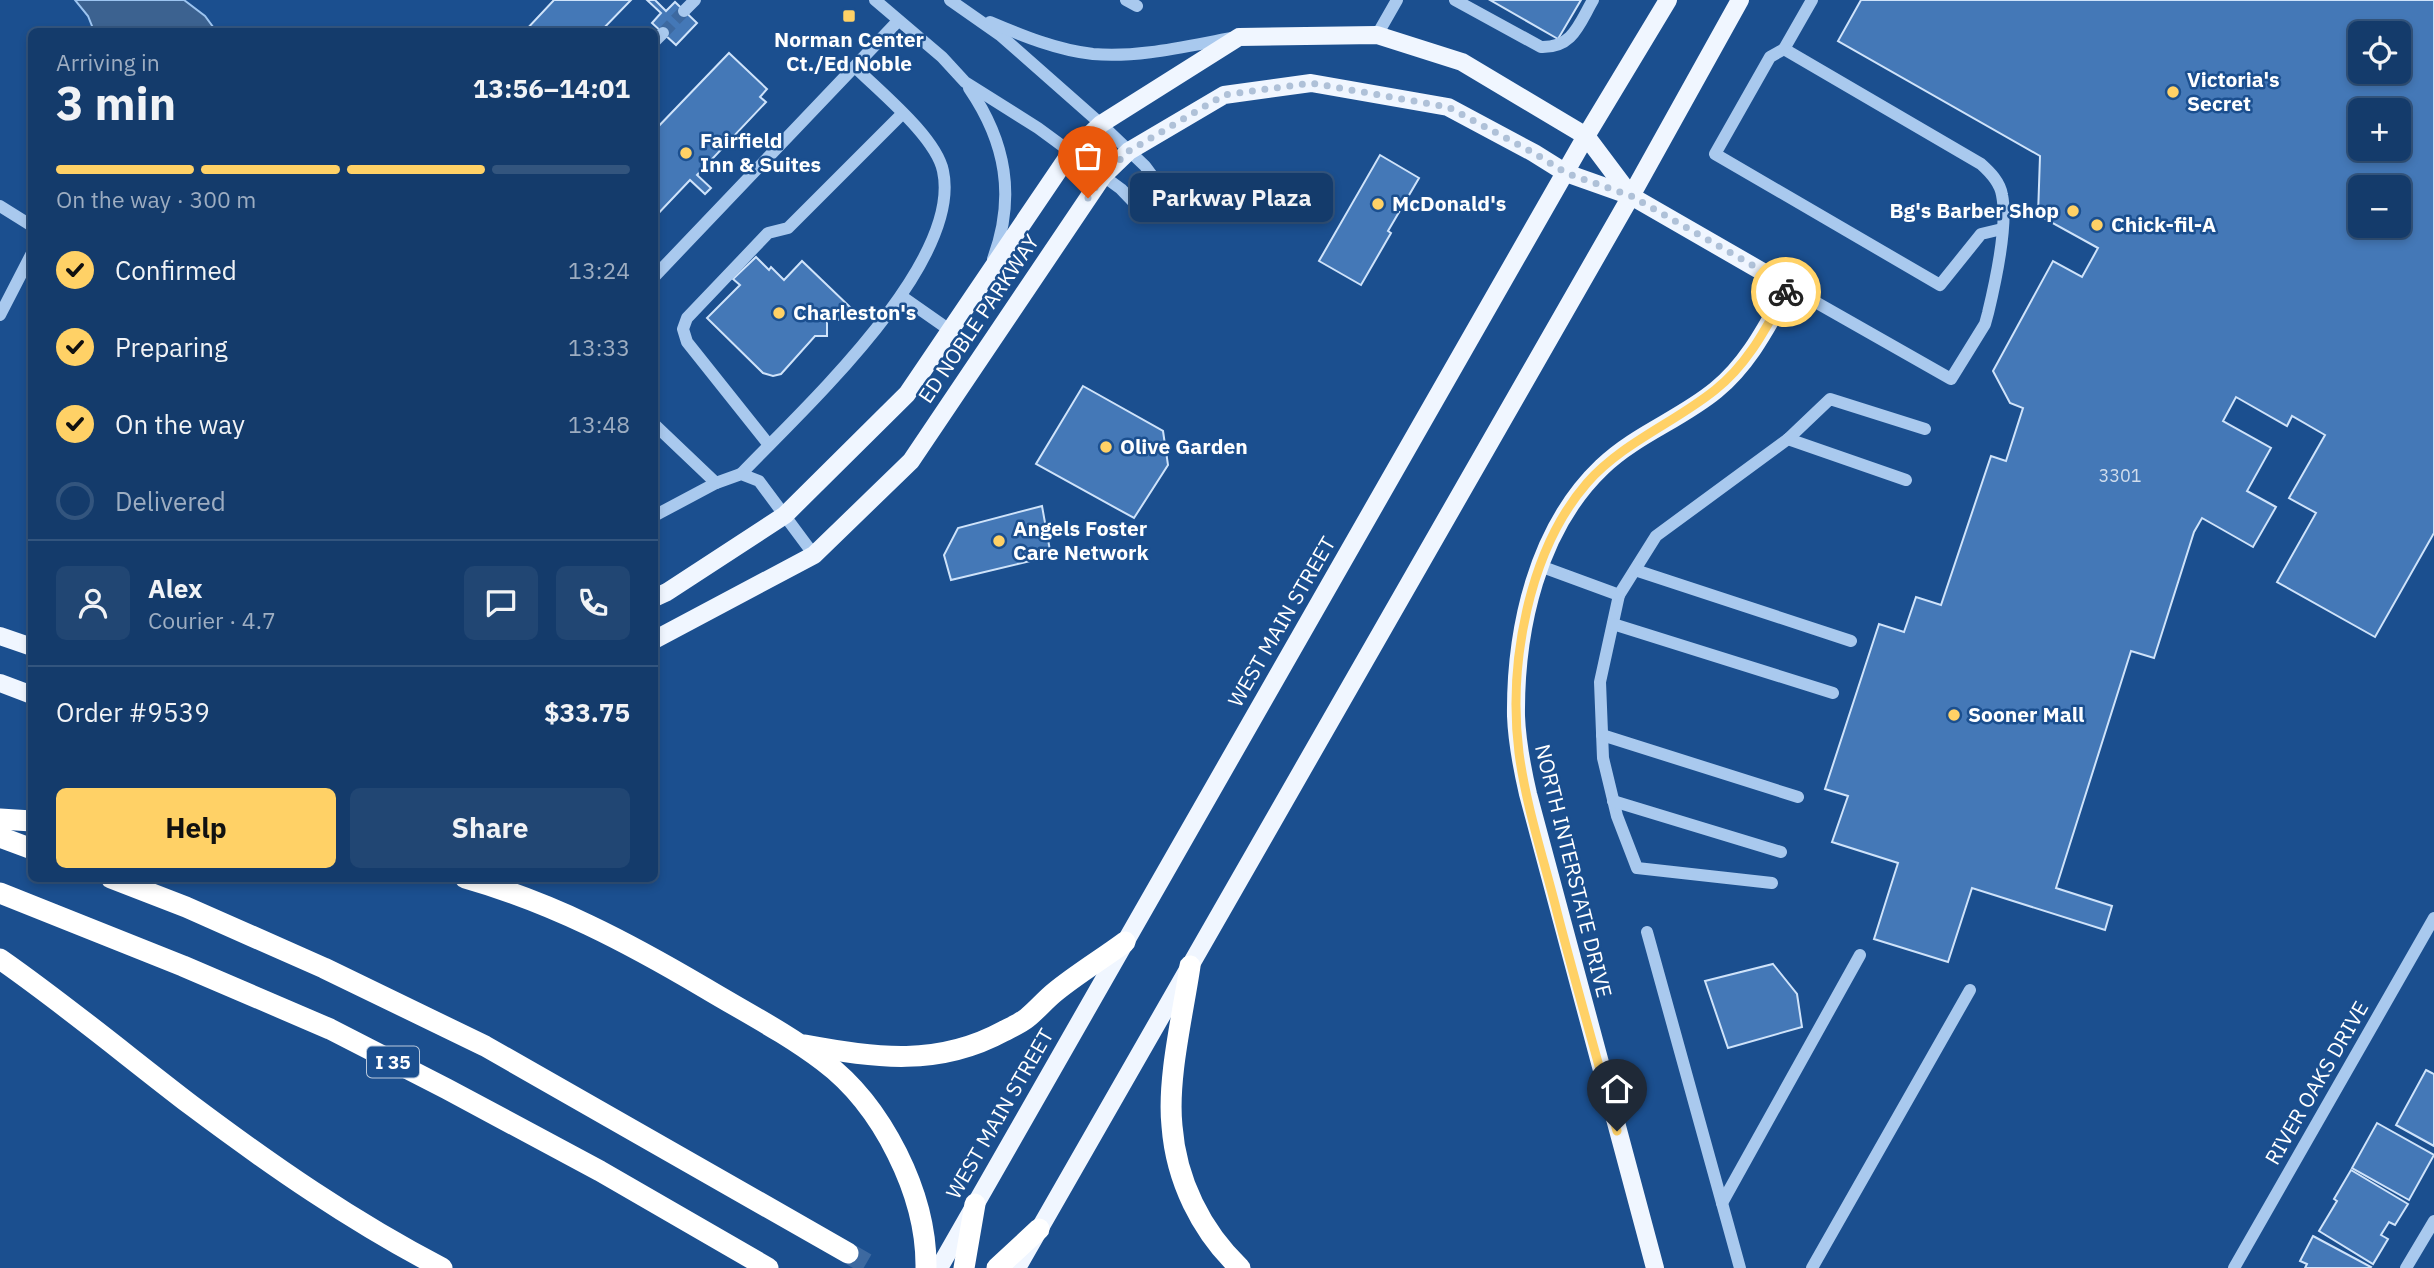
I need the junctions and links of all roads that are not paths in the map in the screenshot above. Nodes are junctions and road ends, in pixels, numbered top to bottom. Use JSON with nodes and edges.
{"nodes":[{"id":1,"x":695,"y":0,"type":"edge"},
{"id":2,"x":875,"y":0,"type":"edge"},
{"id":3,"x":950,"y":0,"type":"edge"},
{"id":4,"x":1396,"y":0,"type":"edge"},
{"id":5,"x":1455,"y":0,"type":"edge"},
{"id":6,"x":1593,"y":0,"type":"edge"},
{"id":7,"x":1668,"y":0,"type":"edge"},
{"id":8,"x":1740,"y":0,"type":"edge"},
{"id":9,"x":1812,"y":0,"type":"edge"},
{"id":10,"x":964,"y":10,"type":"junction"},
{"id":11,"x":684,"y":11,"type":"tunnel mouth"},
{"id":12,"x":898,"y":21,"type":"junction"},
{"id":13,"x":1377,"y":35,"type":"junction"},
{"id":14,"x":1239,"y":37,"type":"junction"},
{"id":15,"x":1784,"y":49,"type":"junction"},
{"id":16,"x":855,"y":67,"type":"junction"},
{"id":17,"x":965,"y":82,"type":"junction"},
{"id":18,"x":902,"y":114,"type":"junction"},
{"id":19,"x":1101,"y":124,"type":"junction"},
{"id":20,"x":1586,"y":136,"type":"junction"},
{"id":21,"x":1129,"y":151,"type":"junction"},
{"id":22,"x":1071,"y":152,"type":"junction"},
{"id":23,"x":1566,"y":173,"type":"junction"},
{"id":24,"x":1103,"y":176,"type":"junction"},
{"id":25,"x":1631,"y":196,"type":"junction"},
{"id":26,"x":1173,"y":204,"type":"dead end"},
{"id":27,"x":0,"y":206,"type":"edge"},
{"id":28,"x":1145,"y":214,"type":"dead end"},
{"id":29,"x":28,"y":224,"type":"edge"},
{"id":30,"x":2002,"y":229,"type":"junction"},
{"id":31,"x":28,"y":261,"type":"edge"},
{"id":32,"x":658,"y":273,"type":"edge"},
{"id":33,"x":984,"y":283,"type":"junction"},
{"id":34,"x":1789,"y":286,"type":"junction"},
{"id":35,"x":901,"y":296,"type":"junction"},
{"id":36,"x":0,"y":315,"type":"edge"},
{"id":37,"x":951,"y":331,"type":"junction"},
{"id":38,"x":658,"y":428,"type":"edge"},
{"id":39,"x":1925,"y":429,"type":"dead end"},
{"id":40,"x":1788,"y":439,"type":"junction"},
{"id":41,"x":769,"y":445,"type":"junction"},
{"id":42,"x":741,"y":474,"type":"junction"},
{"id":43,"x":1906,"y":480,"type":"dead end"},
{"id":44,"x":716,"y":483,"type":"junction"},
{"id":45,"x":658,"y":514,"type":"edge"},
{"id":46,"x":785,"y":515,"type":"junction"},
{"id":47,"x":814,"y":555,"type":"junction"},
{"id":48,"x":1540,"y":566,"type":"junction"},
{"id":49,"x":1635,"y":570,"type":"junction"},
{"id":50,"x":658,"y":595,"type":"edge"},
{"id":51,"x":1619,"y":595,"type":"junction"},
{"id":52,"x":1613,"y":624,"type":"junction"},
{"id":53,"x":0,"y":636,"type":"edge"},
{"id":54,"x":658,"y":638,"type":"edge"},
{"id":55,"x":1851,"y":641,"type":"dead end"},
{"id":56,"x":28,"y":646,"type":"edge"},
{"id":57,"x":0,"y":682,"type":"edge"},
{"id":58,"x":28,"y":693,"type":"edge"},
{"id":59,"x":1833,"y":693,"type":"dead end"},
{"id":60,"x":1602,"y":736,"type":"junction"},
{"id":61,"x":1798,"y":797,"type":"dead end"},
{"id":62,"x":1613,"y":801,"type":"junction"},
{"id":63,"x":0,"y":819,"type":"edge"},
{"id":64,"x":28,"y":821,"type":"edge"},
{"id":65,"x":0,"y":837,"type":"edge"},
{"id":66,"x":28,"y":848,"type":"edge"},
{"id":67,"x":1781,"y":852,"type":"dead end"},
{"id":68,"x":121,"y":882,"type":"edge"},
{"id":69,"x":478,"y":882,"type":"edge"},
{"id":70,"x":1772,"y":883,"type":"dead end"},
{"id":71,"x":0,"y":893,"type":"edge"},
{"id":72,"x":2434,"y":918,"type":"edge"},
{"id":73,"x":1647,"y":932,"type":"dead end"},
{"id":74,"x":1125,"y":942,"type":"junction"},
{"id":75,"x":1860,"y":955,"type":"dead end"},
{"id":76,"x":0,"y":959,"type":"edge"},
{"id":77,"x":1190,"y":966,"type":"junction"},
{"id":78,"x":1970,"y":990,"type":"dead end"},
{"id":79,"x":798,"y":1043,"type":"junction"},
{"id":80,"x":1722,"y":1203,"type":"junction"},
{"id":81,"x":975,"y":1204,"type":"junction"},
{"id":82,"x":2434,"y":1221,"type":"edge"},
{"id":83,"x":1039,"y":1229,"type":"junction"},
{"id":84,"x":848,"y":1253,"type":"tunnel mouth"},
{"id":85,"x":442,"y":1268,"type":"edge"},
{"id":86,"x":768,"y":1268,"type":"edge"},
{"id":87,"x":926,"y":1268,"type":"edge"},
{"id":88,"x":939,"y":1268,"type":"edge"},
{"id":89,"x":964,"y":1268,"type":"edge"},
{"id":90,"x":997,"y":1268,"type":"edge"},
{"id":91,"x":1017,"y":1268,"type":"edge"},
{"id":92,"x":1240,"y":1268,"type":"edge"},
{"id":93,"x":1655,"y":1268,"type":"edge"},
{"id":94,"x":1740,"y":1268,"type":"edge"},
{"id":95,"x":1812,"y":1268,"type":"edge"},
{"id":96,"x":2234,"y":1268,"type":"edge"},
{"id":97,"x":2406,"y":1268,"type":"edge"}],
"edges":[{"from":1,"to":11,"type":"street"},
{"from":2,"to":12,"type":"street"},
{"from":3,"to":10,"type":"street"},
{"from":4,"to":13,"type":"street"},
{"from":5,"to":6,"type":"street"},
{"from":7,"to":20,"type":"main road","name":"WEST MAIN STREET"},
{"from":8,"to":25,"type":"main road"},
{"from":9,"to":15,"type":"street"},
{"from":10,"to":14,"type":"street"},
{"from":10,"to":19,"type":"street"},
{"from":12,"to":16,"type":"street"},
{"from":12,"to":17,"type":"street"},
{"from":13,"to":14,"type":"main road","name":"ED NOBLE PARKWAY"},
{"from":13,"to":20,"type":"main road","name":"ED NOBLE PARKWAY"},
{"from":14,"to":19,"type":"main road","name":"ED NOBLE PARKWAY"},
{"from":15,"to":30,"type":"street"},
{"from":15,"to":30,"type":"street"},
{"from":16,"to":18,"type":"street"},
{"from":16,"to":32,"type":"street"},
{"from":17,"to":22,"type":"street"},
{"from":17,"to":33,"type":"street"},
{"from":18,"to":35,"type":"street"},
{"from":18,"to":41,"type":"street"},
{"from":19,"to":21,"type":"street"},
{"from":19,"to":22,"type":"main road","name":"ED NOBLE PARKWAY"},
{"from":20,"to":23,"type":"main road","name":"WEST MAIN STREET"},
{"from":20,"to":25,"type":"main road","name":"ED NOBLE PARKWAY"},
{"from":21,"to":23,"type":"main road","name":"ED NOBLE PARKWAY"},
{"from":21,"to":24,"type":"main road","name":"ED NOBLE PARKWAY"},
{"from":21,"to":26,"type":"street"},
{"from":22,"to":24,"type":"street"},
{"from":22,"to":33,"type":"main road","name":"ED NOBLE PARKWAY"},
{"from":23,"to":25,"type":"main road","name":"ED NOBLE PARKWAY"},
{"from":23,"to":74,"type":"main road","name":"WEST MAIN STREET"},
{"from":24,"to":28,"type":"street"},
{"from":24,"to":47,"type":"main road","name":"ED NOBLE PARKWAY"},
{"from":25,"to":34,"type":"main road","name":"ED NOBLE PARKWAY"},
{"from":25,"to":77,"type":"main road"},
{"from":27,"to":29,"type":"street"},
{"from":30,"to":34,"type":"street","name":"ED NOBLE PARKWAY"},
{"from":31,"to":36,"type":"street"},
{"from":33,"to":37,"type":"main road","name":"ED NOBLE PARKWAY"},
{"from":34,"to":48,"type":"main road","name":"NORTH INTERSTATE DRIVE"},
{"from":35,"to":37,"type":"street"},
{"from":35,"to":41,"type":"street"},
{"from":37,"to":46,"type":"main road","name":"ED NOBLE PARKWAY"},
{"from":38,"to":44,"type":"street"},
{"from":39,"to":40,"type":"street"},
{"from":40,"to":43,"type":"street"},
{"from":40,"to":49,"type":"street"},
{"from":41,"to":42,"type":"street"},
{"from":42,"to":44,"type":"street"},
{"from":42,"to":46,"type":"street"},
{"from":44,"to":45,"type":"street"},
{"from":46,"to":47,"type":"street"},
{"from":46,"to":50,"type":"main road","name":"ED NOBLE PARKWAY"},
{"from":47,"to":54,"type":"main road","name":"ED NOBLE PARKWAY"},
{"from":48,"to":51,"type":"street"},
{"from":48,"to":93,"type":"main road","name":"NORTH INTERSTATE DRIVE"},
{"from":49,"to":51,"type":"street"},
{"from":49,"to":55,"type":"street"},
{"from":51,"to":52,"type":"street"},
{"from":52,"to":59,"type":"street"},
{"from":52,"to":60,"type":"street"},
{"from":53,"to":56,"type":"main road"},
{"from":57,"to":58,"type":"main road"},
{"from":60,"to":61,"type":"street"},
{"from":60,"to":62,"type":"street"},
{"from":62,"to":67,"type":"street"},
{"from":62,"to":70,"type":"street"},
{"from":63,"to":64,"type":"highway"},
{"from":65,"to":66,"type":"highway"},
{"from":68,"to":84,"type":"highway","number":"I 35"},
{"from":69,"to":79,"type":"highway"},
{"from":71,"to":86,"type":"highway","number":"I 35"},
{"from":72,"to":96,"type":"street","name":"RIVER OAKS DRIVE"},
{"from":73,"to":80,"type":"street"},
{"from":74,"to":79,"type":"highway"},
{"from":74,"to":81,"type":"main road","name":"WEST MAIN STREET"},
{"from":75,"to":80,"type":"street"},
{"from":76,"to":85,"type":"highway"},
{"from":77,"to":83,"type":"main road"},
{"from":77,"to":92,"type":"highway"},
{"from":78,"to":95,"type":"street"},
{"from":79,"to":87,"type":"highway"},
{"from":80,"to":94,"type":"street"},
{"from":81,"to":88,"type":"main road","name":"WEST MAIN STREET"},
{"from":81,"to":89,"type":"highway"},
{"from":82,"to":97,"type":"street"},
{"from":83,"to":90,"type":"highway"},
{"from":83,"to":91,"type":"main road"}]}
